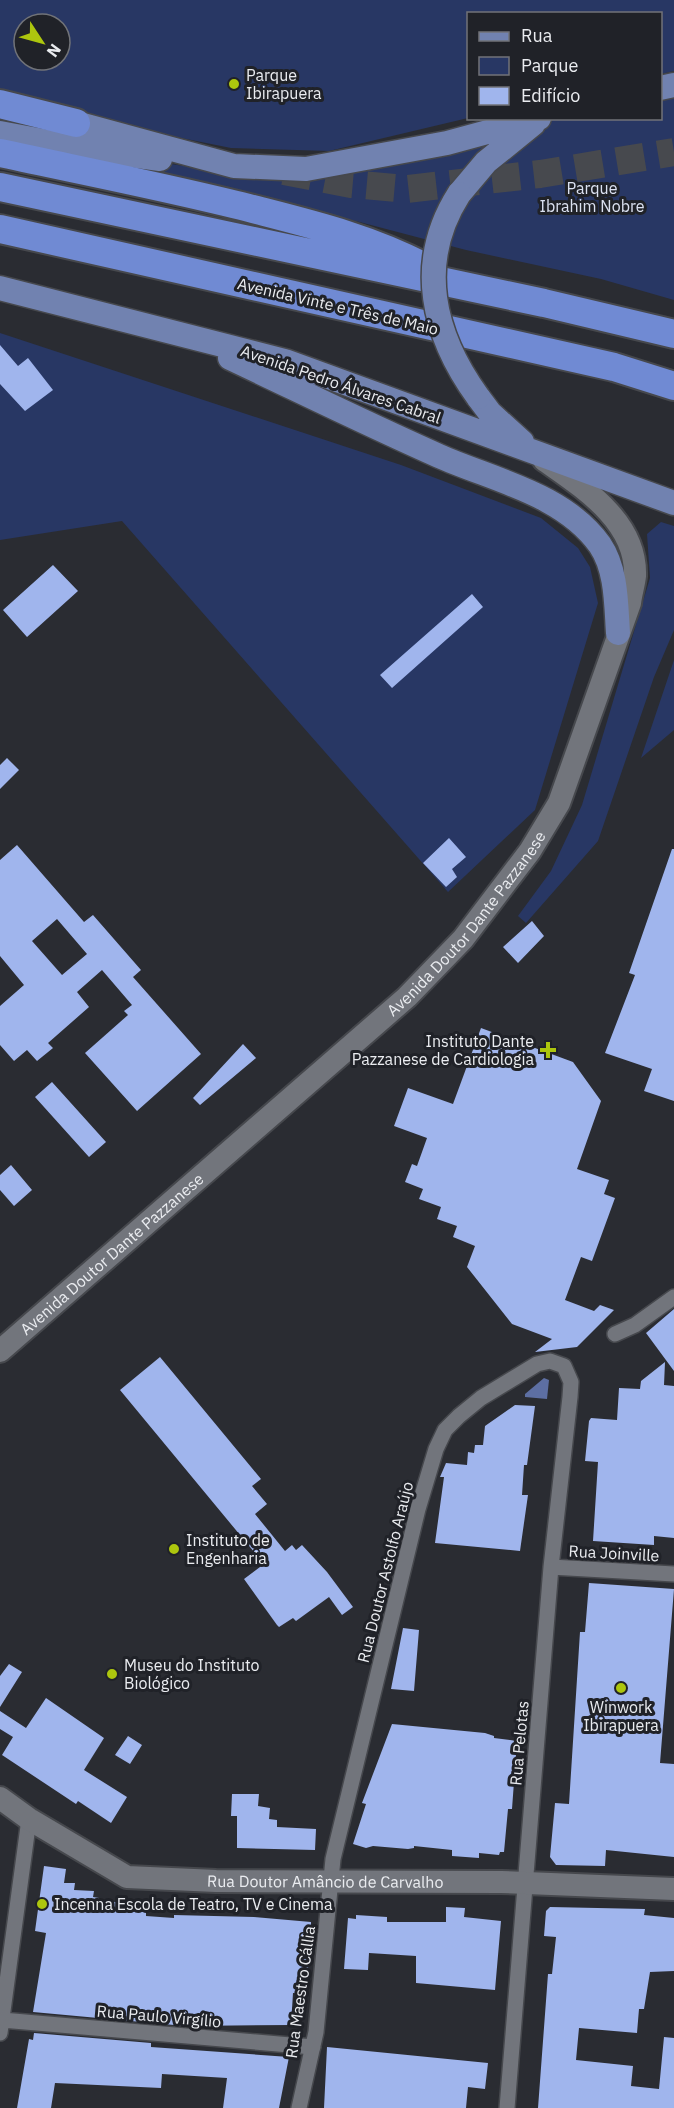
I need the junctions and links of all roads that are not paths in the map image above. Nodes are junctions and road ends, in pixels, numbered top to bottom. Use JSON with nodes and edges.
{"nodes":[{"id":1,"x":0,"y":104,"type":"edge"},
{"id":2,"x":532,"y":120,"type":"edge"},
{"id":3,"x":537,"y":120,"type":"edge"},
{"id":4,"x":76,"y":123,"type":"joint"},
{"id":5,"x":0,"y":133,"type":"edge"},
{"id":6,"x":0,"y":153,"type":"edge"},
{"id":7,"x":234,"y":166,"type":"junction"},
{"id":8,"x":0,"y":187,"type":"edge"},
{"id":9,"x":0,"y":229,"type":"edge"},
{"id":10,"x":0,"y":247,"type":"edge"},
{"id":11,"x":141,"y":261,"type":"junction"},
{"id":12,"x":461,"y":286,"type":"junction"},
{"id":13,"x":0,"y":288,"type":"edge"},
{"id":14,"x":177,"y":331,"type":"junction"},
{"id":15,"x":674,"y":334,"type":"edge"},
{"id":16,"x":674,"y":386,"type":"edge"},
{"id":17,"x":531,"y":450,"type":"junction"},
{"id":18,"x":674,"y":504,"type":"edge"},
{"id":19,"x":618,"y":633,"type":"junction"},
{"id":20,"x":674,"y":1297,"type":"edge"},
{"id":21,"x":615,"y":1334,"type":"dead end"},
{"id":22,"x":0,"y":1351,"type":"edge"},
{"id":23,"x":571,"y":1382,"type":"joint"},
{"id":24,"x":551,"y":1567,"type":"junction"},
{"id":25,"x":674,"y":1574,"type":"edge"},
{"id":26,"x":0,"y":1798,"type":"edge"},
{"id":27,"x":29,"y":1819,"type":"junction"},
{"id":28,"x":332,"y":1881,"type":"junction"},
{"id":29,"x":525,"y":1883,"type":"junction"},
{"id":30,"x":674,"y":1889,"type":"edge"},
{"id":31,"x":1,"y":2026,"type":"edge"},
{"id":32,"x":313,"y":2047,"type":"junction"},
{"id":33,"x":299,"y":2108,"type":"edge"},
{"id":34,"x":507,"y":2108,"type":"edge"}],
"edges":[{"from":1,"to":4,"type":"highway"},
{"from":2,"to":7,"type":"main road"},
{"from":3,"to":17,"type":"main road","bridge":true},
{"from":4,"to":7,"type":"main road"},
{"from":5,"to":7,"type":"main road"},
{"from":6,"to":12,"type":"highway"},
{"from":8,"to":12,"type":"highway"},
{"from":9,"to":11,"type":"highway","name":"Avenida Vinte e Três de Maio"},
{"from":10,"to":11,"type":"highway"},
{"from":11,"to":16,"type":"highway","name":"Avenida Vinte e Três de Maio"},
{"from":12,"to":15,"type":"highway"},
{"from":13,"to":14,"type":"main road","name":"Avenida Pedro Álvares Cabral"},
{"from":14,"to":17,"type":"main road","name":"Avenida Pedro Álvares Cabral"},
{"from":14,"to":19,"type":"main road"},
{"from":17,"to":18,"type":"main road","name":"Avenida Pedro Álvares Cabral"},
{"from":17,"to":19,"type":"street","name":"Avenida Doutor Dante Pazzanese"},
{"from":19,"to":22,"type":"street","name":"Avenida Doutor Dante Pazzanese"},
{"from":20,"to":21,"type":"street"},
{"from":23,"to":24,"type":"street","name":"Rua Pelotas"},
{"from":23,"to":28,"type":"street","name":"Rua Doutor Astolfo Araújo"},
{"from":24,"to":25,"type":"street","name":"Rua Joinville"},
{"from":24,"to":29,"type":"street","name":"Rua Pelotas"},
{"from":26,"to":27,"type":"street","name":"Rua Doutor Amâncio de Carvalho"},
{"from":27,"to":28,"type":"street","name":"Rua Doutor Amâncio de Carvalho"},
{"from":27,"to":31,"type":"street"},
{"from":28,"to":29,"type":"street","name":"Rua Doutor Amâncio de Carvalho"},
{"from":28,"to":32,"type":"street","name":"Rua Maestro Cállia"},
{"from":29,"to":30,"type":"street","name":"Rua Doutor Amâncio de Carvalho"},
{"from":29,"to":34,"type":"street","name":"Rua Pelotas"},
{"from":31,"to":32,"type":"street","name":"Rua Paulo Virgílio"},
{"from":32,"to":33,"type":"street","name":"Rua Maestro Cállia"}]}
